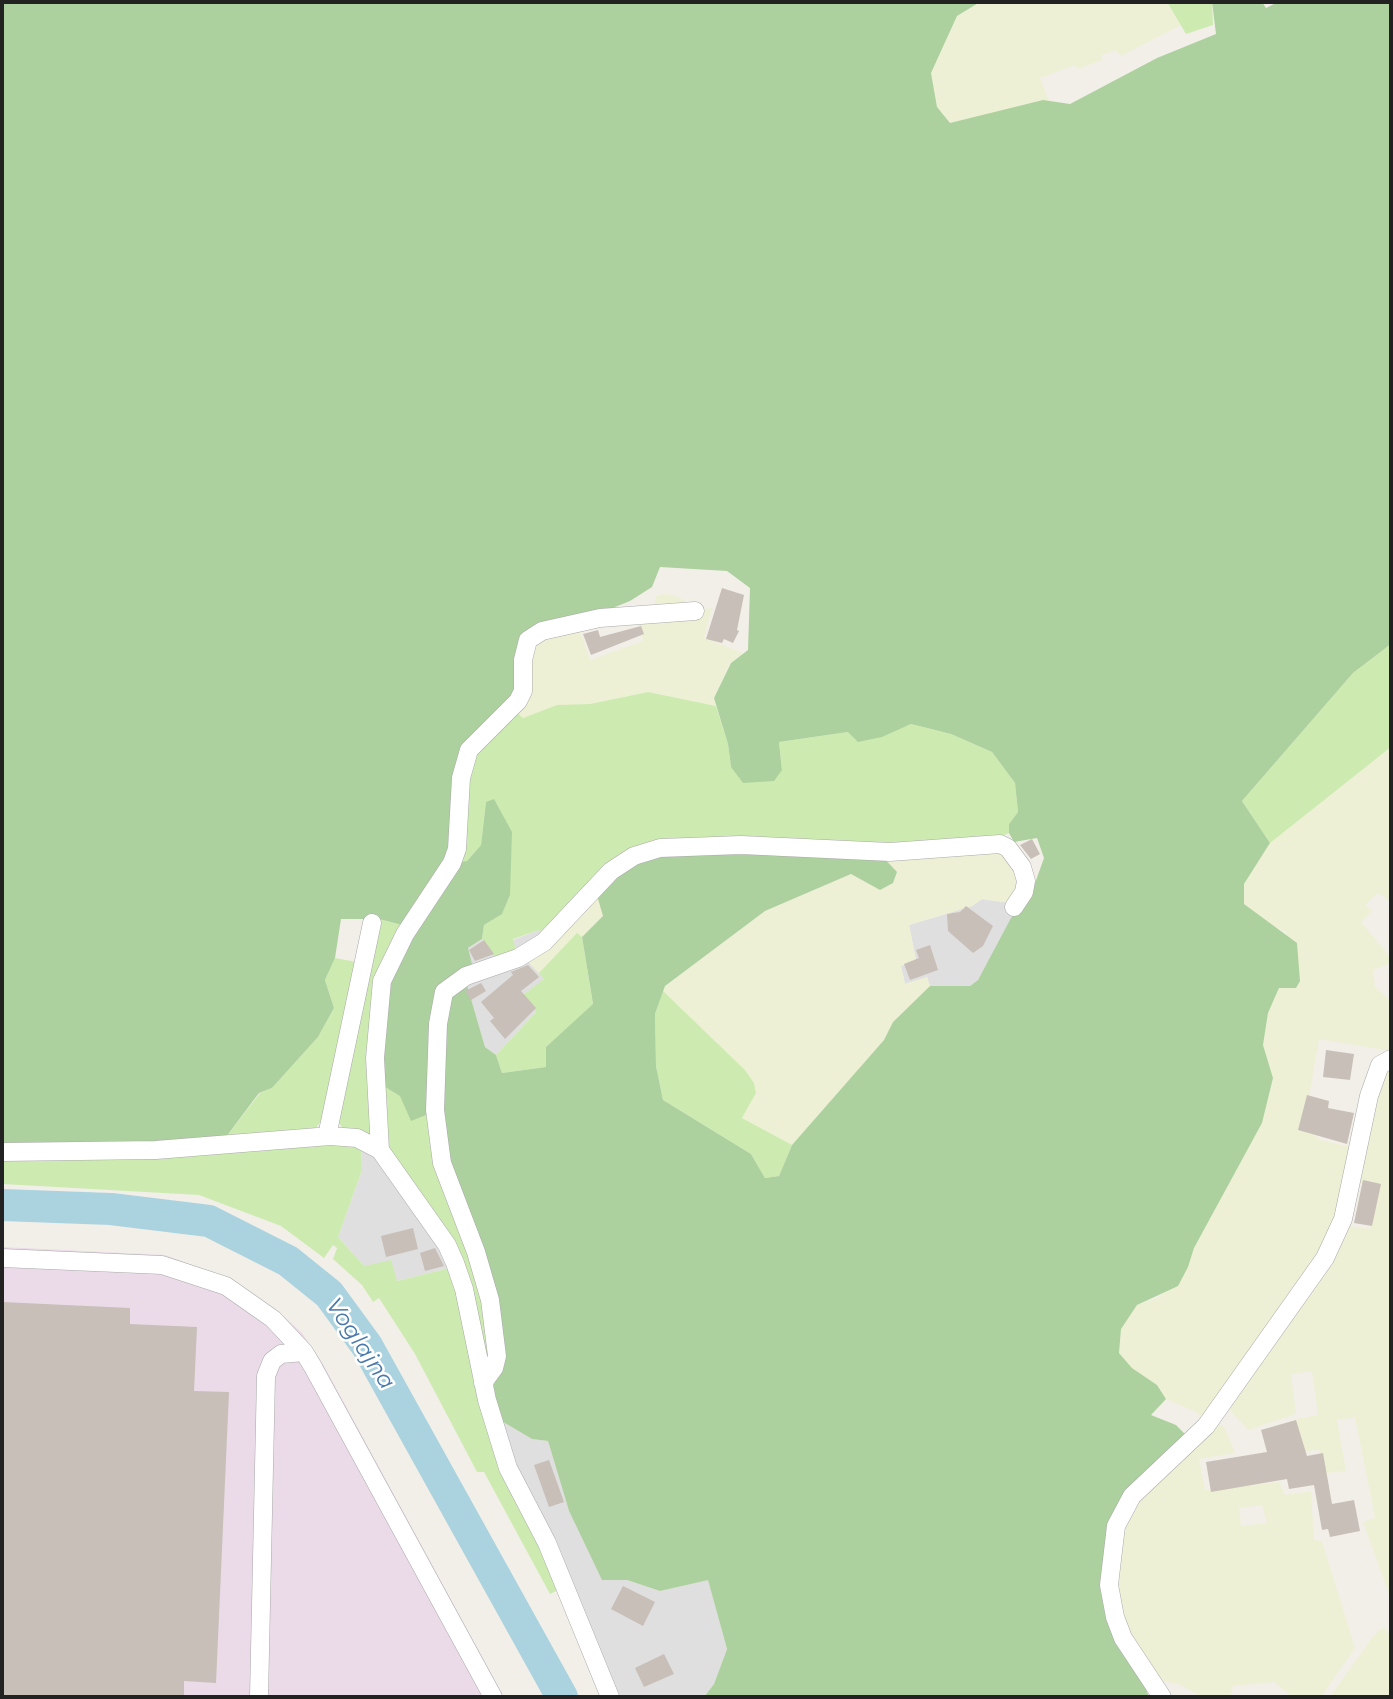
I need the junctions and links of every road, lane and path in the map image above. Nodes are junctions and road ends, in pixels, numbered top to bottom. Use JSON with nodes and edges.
{"nodes":[{"id":1,"x":695,"y":611,"type":"dead end"},
{"id":2,"x":1014,"y":907,"type":"dead end"},
{"id":3,"x":372,"y":923,"type":"dead end"},
{"id":4,"x":1391,"y":1059,"type":"edge"},
{"id":5,"x":327,"y":1136,"type":"junction"},
{"id":6,"x":380,"y":1150,"type":"junction"},
{"id":7,"x":2,"y":1152,"type":"edge"},
{"id":8,"x":2,"y":1258,"type":"edge"},
{"id":9,"x":304,"y":1352,"type":"junction"},
{"id":10,"x":483,"y":1383,"type":"junction"},
{"id":11,"x":259,"y":1697,"type":"edge"},
{"id":12,"x":493,"y":1697,"type":"edge"},
{"id":13,"x":610,"y":1697,"type":"edge"},
{"id":14,"x":1161,"y":1697,"type":"edge"}],
"edges":[{"from":1,"to":6,"type":"street"},
{"from":2,"to":10,"type":"street"},
{"from":3,"to":5,"type":"street"},
{"from":4,"to":14,"type":"street"},
{"from":5,"to":6,"type":"street"},
{"from":5,"to":7,"type":"street"},
{"from":6,"to":10,"type":"street"},
{"from":8,"to":9,"type":"street"},
{"from":9,"to":11,"type":"street"},
{"from":9,"to":12,"type":"street"},
{"from":10,"to":13,"type":"street"}]}
